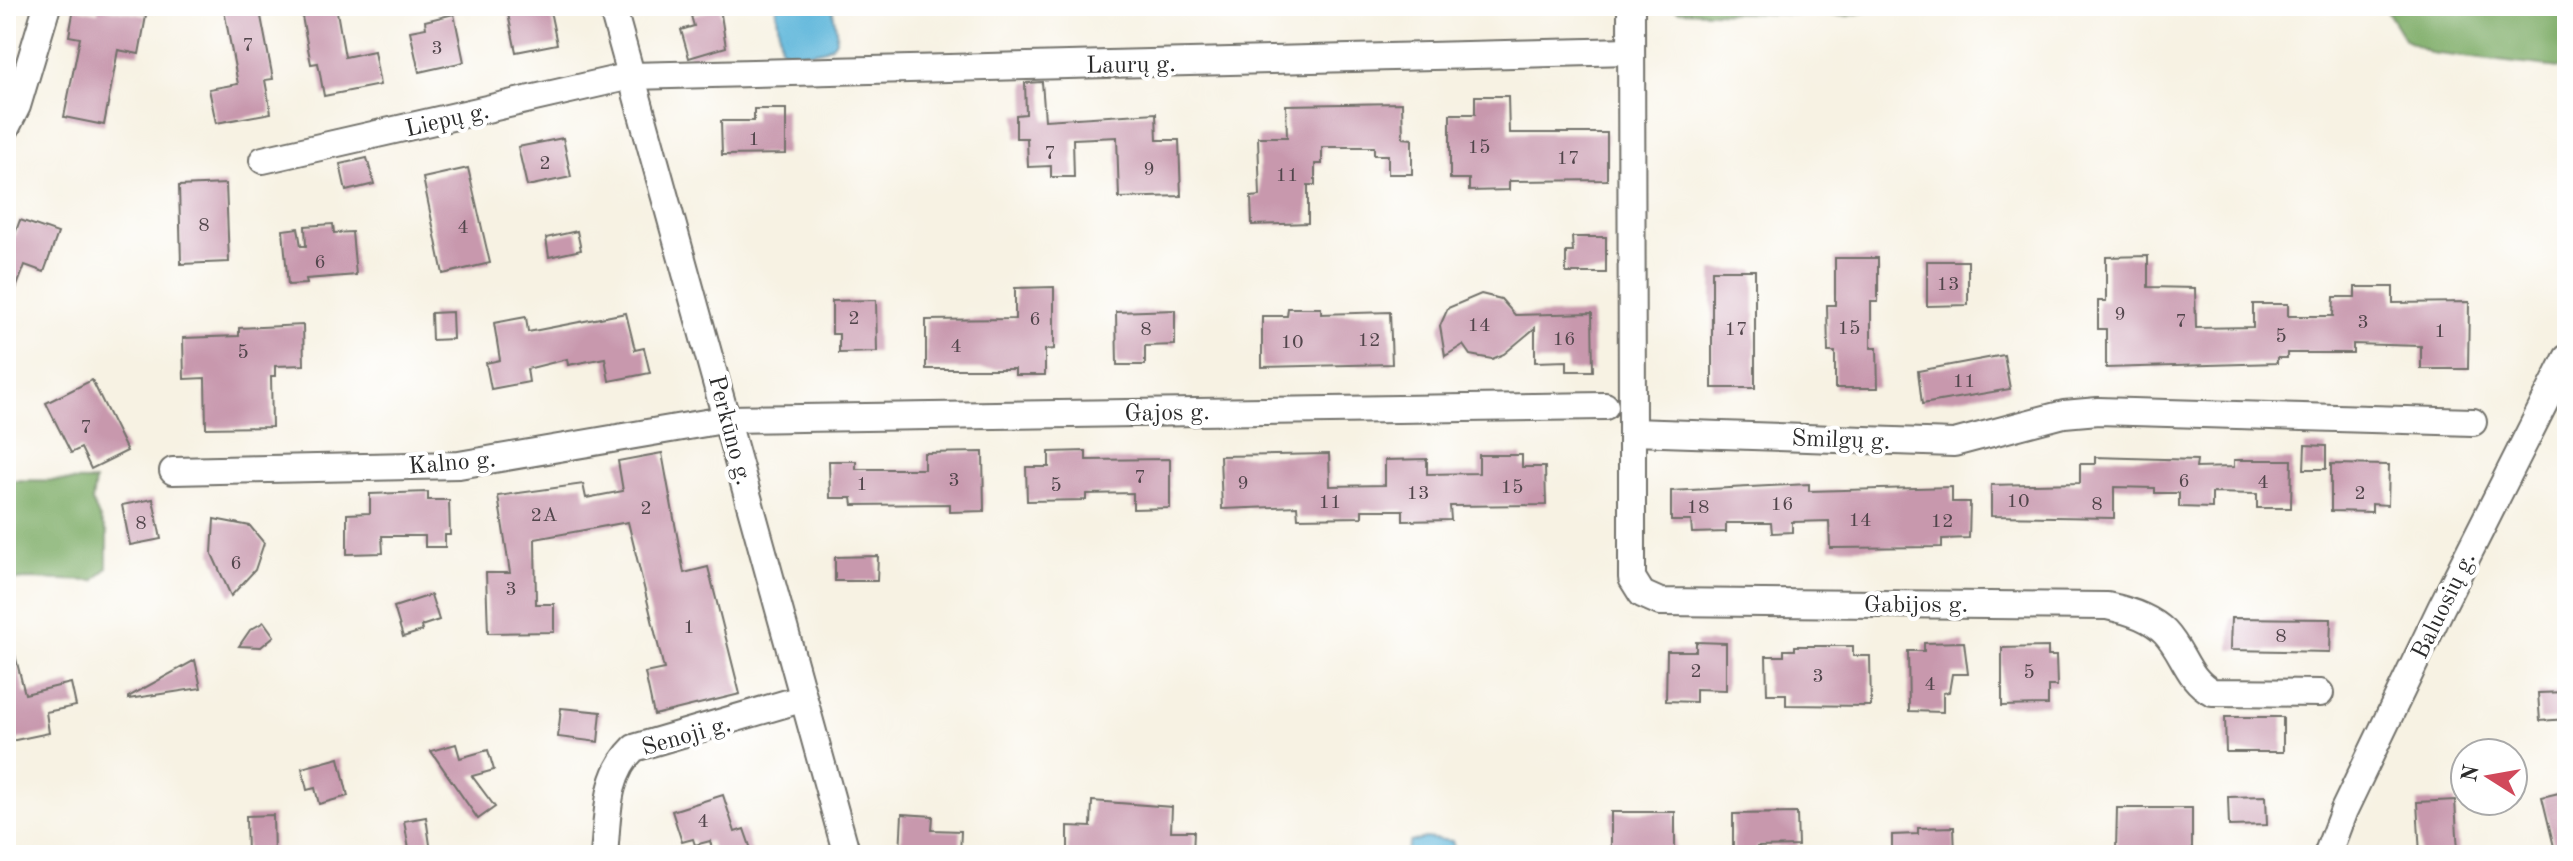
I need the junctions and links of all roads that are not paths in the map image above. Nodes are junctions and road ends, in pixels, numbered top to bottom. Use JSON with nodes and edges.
{"nodes":[{"id":1,"x":47,"y":6,"type":"edge"},
{"id":2,"x":612,"y":6,"type":"edge"},
{"id":3,"x":1631,"y":6,"type":"edge"},
{"id":4,"x":1630,"y":51,"type":"junction"},
{"id":5,"x":631,"y":76,"type":"junction"},
{"id":6,"x":6,"y":128,"type":"edge"},
{"id":7,"x":263,"y":160,"type":"dead end"},
{"id":8,"x":2567,"y":358,"type":"edge"},
{"id":9,"x":1605,"y":406,"type":"dead end"},
{"id":10,"x":729,"y":419,"type":"junction"},
{"id":11,"x":2473,"y":422,"type":"dead end"},
{"id":12,"x":1632,"y":432,"type":"junction"},
{"id":13,"x":173,"y":471,"type":"dead end"},
{"id":14,"x":2320,"y":693,"type":"dead end"},
{"id":15,"x":801,"y":699,"type":"junction"},
{"id":16,"x":604,"y":855,"type":"edge"},
{"id":17,"x":847,"y":855,"type":"edge"},
{"id":18,"x":2327,"y":855,"type":"edge"}],
"edges":[{"from":1,"to":6,"type":"street"},
{"from":2,"to":5,"type":"street","name":"Perkūno g."},
{"from":3,"to":4,"type":"street"},
{"from":4,"to":5,"type":"street","name":"Laurų g."},
{"from":4,"to":12,"type":"street"},
{"from":5,"to":7,"type":"street","name":"Liepų g."},
{"from":5,"to":10,"type":"street","name":"Perkūno g."},
{"from":8,"to":18,"type":"street","name":"Baluosių g."},
{"from":9,"to":10,"type":"street","name":"Gajos g."},
{"from":10,"to":13,"type":"street","name":"Kalno g."},
{"from":10,"to":15,"type":"street","name":"Perkūno g."},
{"from":11,"to":12,"type":"street","name":"Smilgų g."},
{"from":12,"to":14,"type":"street","name":"Gabijos g."},
{"from":15,"to":16,"type":"street","name":"Senoji g."},
{"from":15,"to":17,"type":"street","name":"Perkūno g."}]}
